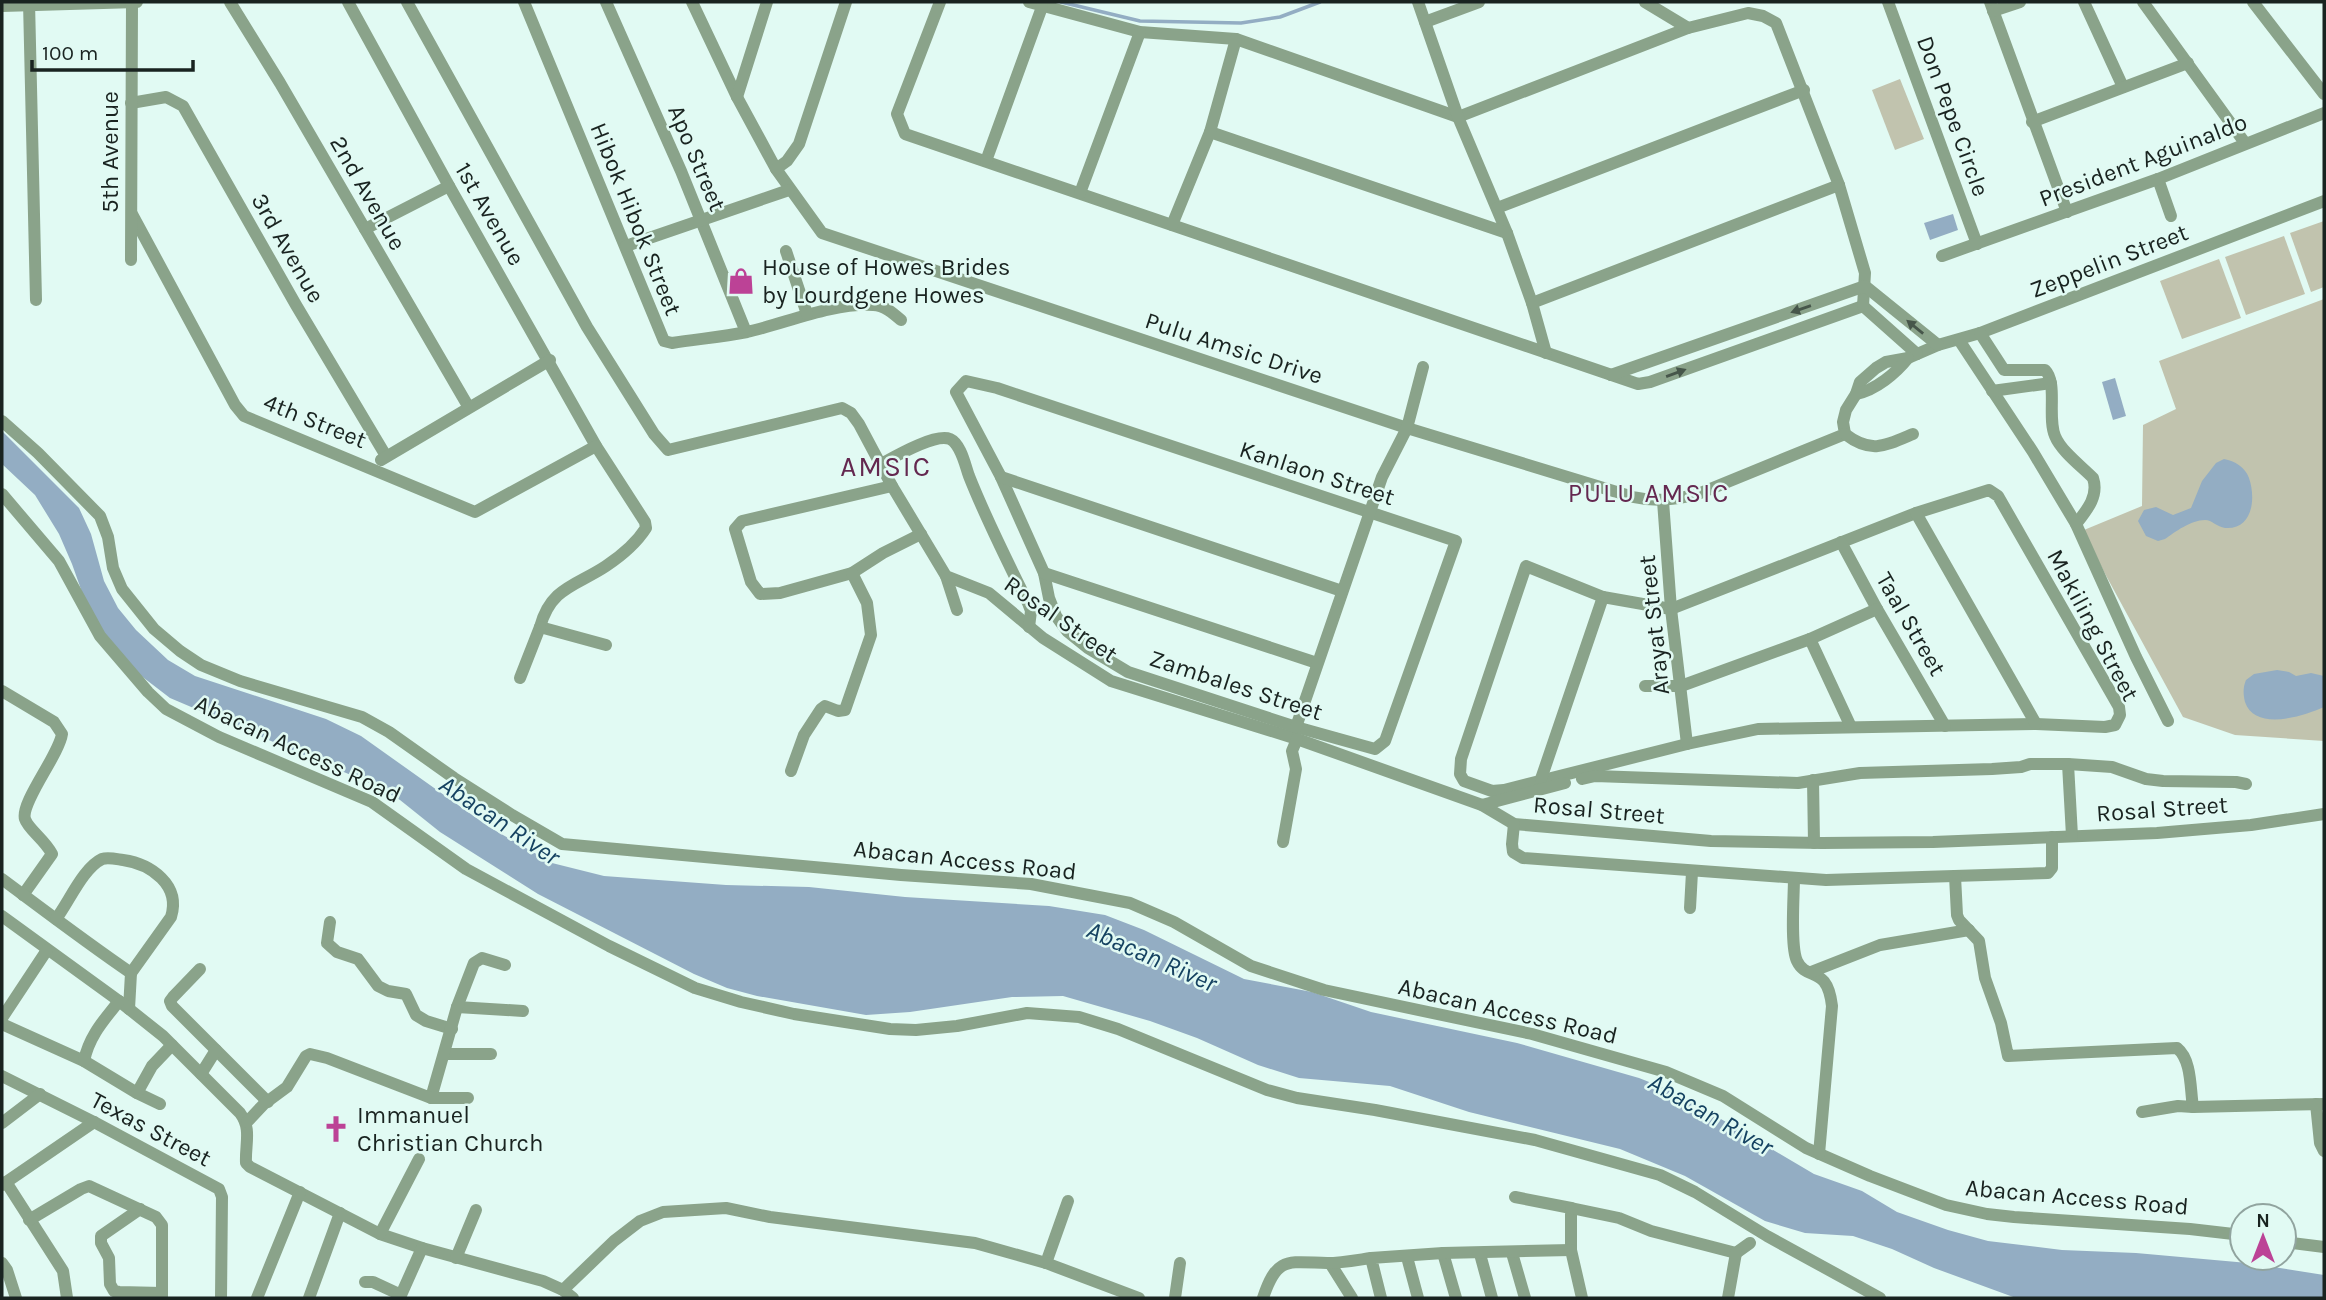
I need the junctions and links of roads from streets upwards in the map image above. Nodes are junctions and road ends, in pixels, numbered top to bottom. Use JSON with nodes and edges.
{"nodes":[{"id":1,"x":134,"y":2,"type":"edge"},
{"id":2,"x":230,"y":2,"type":"edge"},
{"id":3,"x":348,"y":2,"type":"edge"},
{"id":4,"x":407,"y":2,"type":"edge"},
{"id":5,"x":524,"y":2,"type":"edge"},
{"id":6,"x":606,"y":2,"type":"edge"},
{"id":7,"x":692,"y":2,"type":"edge"},
{"id":8,"x":767,"y":2,"type":"edge"},
{"id":9,"x":846,"y":2,"type":"edge"},
{"id":10,"x":940,"y":2,"type":"edge"},
{"id":11,"x":1418,"y":2,"type":"edge"},
{"id":12,"x":1479,"y":2,"type":"edge"},
{"id":13,"x":1645,"y":2,"type":"edge"},
{"id":14,"x":1888,"y":2,"type":"edge"},
{"id":15,"x":2020,"y":2,"type":"edge"},
{"id":16,"x":2084,"y":2,"type":"edge"},
{"id":17,"x":2143,"y":2,"type":"edge"},
{"id":18,"x":2253,"y":2,"type":"edge"},
{"id":19,"x":29,"y":4,"type":"edge"},
{"id":20,"x":1036,"y":4,"type":"edge"},
{"id":21,"x":2,"y":6,"type":"edge"},
{"id":22,"x":1992,"y":7,"type":"edge"},
{"id":23,"x":1425,"y":22,"type":"junction"},
{"id":24,"x":1688,"y":28,"type":"junction"},
{"id":25,"x":1140,"y":32,"type":"junction"},
{"id":26,"x":1236,"y":39,"type":"junction"},
{"id":27,"x":2188,"y":63,"type":"junction"},
{"id":28,"x":2123,"y":87,"type":"junction"},
{"id":29,"x":1804,"y":90,"type":"junction"},
{"id":30,"x":2324,"y":94,"type":"edge"},
{"id":31,"x":737,"y":97,"type":"junction"},
{"id":32,"x":131,"y":103,"type":"junction"},
{"id":33,"x":2324,"y":113,"type":"edge"},
{"id":34,"x":1458,"y":117,"type":"junction"},
{"id":35,"x":2032,"y":122,"type":"junction"},
{"id":36,"x":1210,"y":132,"type":"junction"},
{"id":37,"x":2245,"y":143,"type":"junction"},
{"id":38,"x":986,"y":161,"type":"junction"},
{"id":39,"x":776,"y":169,"type":"junction"},
{"id":40,"x":2158,"y":179,"type":"junction"},
{"id":41,"x":1839,"y":185,"type":"junction"},
{"id":42,"x":449,"y":186,"type":"junction"},
{"id":43,"x":789,"y":190,"type":"junction"},
{"id":44,"x":1080,"y":193,"type":"junction"},
{"id":45,"x":2324,"y":201,"type":"edge"},
{"id":46,"x":1497,"y":208,"type":"junction"},
{"id":47,"x":2067,"y":212,"type":"junction"},
{"id":48,"x":132,"y":214,"type":"junction"},
{"id":49,"x":2171,"y":216,"type":"dead end"},
{"id":50,"x":702,"y":222,"type":"junction"},
{"id":51,"x":1172,"y":225,"type":"junction"},
{"id":52,"x":365,"y":229,"type":"junction"},
{"id":53,"x":1507,"y":233,"type":"junction"},
{"id":54,"x":1977,"y":244,"type":"junction"},
{"id":55,"x":626,"y":246,"type":"junction"},
{"id":56,"x":786,"y":251,"type":"dead end"},
{"id":57,"x":1942,"y":256,"type":"dead end"},
{"id":58,"x":131,"y":260,"type":"dead end"},
{"id":59,"x":1865,"y":286,"type":"junction"},
{"id":60,"x":36,"y":300,"type":"dead end"},
{"id":61,"x":1532,"y":303,"type":"junction"},
{"id":62,"x":1863,"y":306,"type":"junction"},
{"id":63,"x":1893,"y":309,"type":"junction"},
{"id":64,"x":807,"y":314,"type":"junction"},
{"id":65,"x":901,"y":320,"type":"dead end"},
{"id":66,"x":1883,"y":324,"type":"junction"},
{"id":67,"x":746,"y":332,"type":"junction"},
{"id":68,"x":1980,"y":333,"type":"junction"},
{"id":69,"x":1959,"y":340,"type":"junction"},
{"id":70,"x":1938,"y":345,"type":"junction"},
{"id":71,"x":1546,"y":353,"type":"junction"},
{"id":72,"x":1912,"y":356,"type":"junction"},
{"id":73,"x":550,"y":360,"type":"junction"},
{"id":74,"x":1423,"y":367,"type":"dead end"},
{"id":75,"x":1611,"y":376,"type":"junction"},
{"id":76,"x":2051,"y":383,"type":"junction"},
{"id":77,"x":1992,"y":391,"type":"junction"},
{"id":78,"x":956,"y":392,"type":"joint"},
{"id":79,"x":468,"y":406,"type":"junction"},
{"id":80,"x":2,"y":421,"type":"edge"},
{"id":81,"x":1407,"y":428,"type":"junction"},
{"id":82,"x":1845,"y":434,"type":"junction"},
{"id":83,"x":1913,"y":434,"type":"dead end"},
{"id":84,"x":596,"y":446,"type":"junction"},
{"id":85,"x":386,"y":456,"type":"junction"},
{"id":86,"x":881,"y":464,"type":"junction"},
{"id":87,"x":371,"y":467,"type":"junction"},
{"id":88,"x":1002,"y":477,"type":"junction"},
{"id":89,"x":892,"y":486,"type":"junction"},
{"id":90,"x":2,"y":494,"type":"edge"},
{"id":91,"x":1663,"y":501,"type":"junction"},
{"id":92,"x":1370,"y":513,"type":"junction"},
{"id":93,"x":1916,"y":513,"type":"junction"},
{"id":94,"x":2076,"y":524,"type":"junction"},
{"id":95,"x":921,"y":534,"type":"junction"},
{"id":96,"x":1842,"y":542,"type":"junction"},
{"id":97,"x":852,"y":573,"type":"junction"},
{"id":98,"x":1044,"y":573,"type":"junction"},
{"id":99,"x":946,"y":576,"type":"junction"},
{"id":100,"x":1342,"y":591,"type":"junction"},
{"id":101,"x":1603,"y":597,"type":"junction"},
{"id":102,"x":1671,"y":609,"type":"junction"},
{"id":103,"x":1877,"y":609,"type":"junction"},
{"id":104,"x":957,"y":610,"type":"dead end"},
{"id":105,"x":540,"y":627,"type":"junction"},
{"id":106,"x":1029,"y":627,"type":"junction"},
{"id":107,"x":1810,"y":639,"type":"junction"},
{"id":108,"x":606,"y":645,"type":"dead end"},
{"id":109,"x":1317,"y":663,"type":"junction"},
{"id":110,"x":520,"y":678,"type":"dead end"},
{"id":111,"x":1645,"y":686,"type":"dead end"},
{"id":112,"x":1681,"y":686,"type":"junction"},
{"id":113,"x":2,"y":691,"type":"edge"},
{"id":114,"x":2168,"y":721,"type":"dead end"},
{"id":115,"x":2036,"y":724,"type":"junction"},
{"id":116,"x":1945,"y":726,"type":"junction"},
{"id":117,"x":1851,"y":727,"type":"junction"},
{"id":118,"x":1297,"y":733,"type":"junction"},
{"id":119,"x":1688,"y":744,"type":"junction"},
{"id":120,"x":1375,"y":749,"type":"joint"},
{"id":121,"x":2068,"y":764,"type":"junction"},
{"id":122,"x":791,"y":771,"type":"dead end"},
{"id":123,"x":1541,"y":779,"type":"junction"},
{"id":124,"x":1813,"y":780,"type":"junction"},
{"id":125,"x":2246,"y":785,"type":"dead end"},
{"id":126,"x":1482,"y":805,"type":"junction"},
{"id":127,"x":2324,"y":814,"type":"edge"},
{"id":128,"x":1514,"y":824,"type":"junction"},
{"id":129,"x":2052,"y":836,"type":"junction"},
{"id":130,"x":2072,"y":836,"type":"junction"},
{"id":131,"x":1283,"y":842,"type":"dead end"},
{"id":132,"x":1814,"y":843,"type":"junction"},
{"id":133,"x":1692,"y":872,"type":"junction"},
{"id":134,"x":1955,"y":876,"type":"junction"},
{"id":135,"x":1794,"y":878,"type":"junction"},
{"id":136,"x":3,"y":882,"type":"edge"},
{"id":137,"x":23,"y":895,"type":"junction"},
{"id":138,"x":1690,"y":908,"type":"dead end"},
{"id":139,"x":2,"y":916,"type":"edge"},
{"id":140,"x":57,"y":919,"type":"junction"},
{"id":141,"x":330,"y":922,"type":"dead end"},
{"id":142,"x":1969,"y":930,"type":"junction"},
{"id":143,"x":47,"y":950,"type":"junction"},
{"id":144,"x":505,"y":965,"type":"dead end"},
{"id":145,"x":200,"y":969,"type":"dead end"},
{"id":146,"x":1811,"y":972,"type":"junction"},
{"id":147,"x":131,"y":973,"type":"junction"},
{"id":148,"x":124,"y":1005,"type":"junction"},
{"id":149,"x":457,"y":1007,"type":"junction"},
{"id":150,"x":523,"y":1010,"type":"dead end"},
{"id":151,"x":2,"y":1018,"type":"edge"},
{"id":152,"x":2,"y":1024,"type":"edge"},
{"id":153,"x":452,"y":1029,"type":"junction"},
{"id":154,"x":172,"y":1045,"type":"junction"},
{"id":155,"x":216,"y":1051,"type":"junction"},
{"id":156,"x":446,"y":1054,"type":"junction"},
{"id":157,"x":491,"y":1054,"type":"dead end"},
{"id":158,"x":83,"y":1061,"type":"junction"},
{"id":159,"x":201,"y":1074,"type":"junction"},
{"id":160,"x":2,"y":1076,"type":"edge"},
{"id":161,"x":136,"y":1093,"type":"junction"},
{"id":162,"x":40,"y":1094,"type":"junction"},
{"id":163,"x":431,"y":1098,"type":"junction"},
{"id":164,"x":468,"y":1098,"type":"dead end"},
{"id":165,"x":268,"y":1102,"type":"junction"},
{"id":166,"x":160,"y":1104,"type":"dead end"},
{"id":167,"x":2320,"y":1104,"type":"edge"},
{"id":168,"x":2193,"y":1107,"type":"junction"},
{"id":169,"x":2142,"y":1112,"type":"dead end"},
{"id":170,"x":94,"y":1122,"type":"junction"},
{"id":171,"x":247,"y":1122,"type":"junction"},
{"id":172,"x":2,"y":1123,"type":"edge"},
{"id":173,"x":2324,"y":1151,"type":"edge"},
{"id":174,"x":1819,"y":1154,"type":"junction"},
{"id":175,"x":419,"y":1159,"type":"dead end"},
{"id":176,"x":4,"y":1184,"type":"edge"},
{"id":177,"x":300,"y":1192,"type":"junction"},
{"id":178,"x":1515,"y":1197,"type":"dead end"},
{"id":179,"x":1068,"y":1201,"type":"dead end"},
{"id":180,"x":1571,"y":1208,"type":"junction"},
{"id":181,"x":140,"y":1209,"type":"junction"},
{"id":182,"x":476,"y":1210,"type":"dead end"},
{"id":183,"x":340,"y":1213,"type":"junction"},
{"id":184,"x":29,"y":1220,"type":"junction"},
{"id":185,"x":380,"y":1234,"type":"junction"},
{"id":186,"x":2228,"y":1234,"type":"edge"},
{"id":187,"x":1750,"y":1243,"type":"dead end"},
{"id":188,"x":2298,"y":1244,"type":"edge"},
{"id":189,"x":2324,"y":1247,"type":"edge"},
{"id":190,"x":422,"y":1248,"type":"junction"},
{"id":191,"x":1571,"y":1250,"type":"junction"},
{"id":192,"x":1443,"y":1253,"type":"junction"},
{"id":193,"x":1512,"y":1253,"type":"junction"},
{"id":194,"x":1736,"y":1253,"type":"junction"},
{"id":195,"x":1480,"y":1254,"type":"junction"},
{"id":196,"x":1407,"y":1257,"type":"junction"},
{"id":197,"x":456,"y":1258,"type":"junction"},
{"id":198,"x":1371,"y":1258,"type":"junction"},
{"id":199,"x":2,"y":1263,"type":"edge"},
{"id":200,"x":1180,"y":1263,"type":"dead end"},
{"id":201,"x":1330,"y":1263,"type":"junction"},
{"id":202,"x":1046,"y":1264,"type":"junction"},
{"id":203,"x":365,"y":1282,"type":"dead end"},
{"id":204,"x":568,"y":1294,"type":"edge"},
{"id":205,"x":162,"y":1296,"type":"edge"},
{"id":206,"x":16,"y":1298,"type":"edge"},
{"id":207,"x":67,"y":1298,"type":"edge"},
{"id":208,"x":221,"y":1298,"type":"edge"},
{"id":209,"x":257,"y":1298,"type":"edge"},
{"id":210,"x":309,"y":1298,"type":"edge"},
{"id":211,"x":1139,"y":1298,"type":"edge"},
{"id":212,"x":1175,"y":1298,"type":"edge"},
{"id":213,"x":1263,"y":1298,"type":"edge"},
{"id":214,"x":1352,"y":1298,"type":"edge"},
{"id":215,"x":1381,"y":1298,"type":"edge"},
{"id":216,"x":1418,"y":1298,"type":"edge"},
{"id":217,"x":1456,"y":1298,"type":"edge"},
{"id":218,"x":1492,"y":1298,"type":"edge"},
{"id":219,"x":1525,"y":1298,"type":"edge"},
{"id":220,"x":1582,"y":1298,"type":"edge"},
{"id":221,"x":1728,"y":1298,"type":"edge"},
{"id":222,"x":1880,"y":1298,"type":"edge"}],
"edges":[{"from":1,"to":19,"type":"street"},
{"from":1,"to":32,"type":"street","name":"5th Avenue"},
{"from":2,"to":52,"type":"street","name":"2nd Avenue"},
{"from":3,"to":42,"type":"street","name":"1st Avenue"},
{"from":4,"to":86,"type":"street"},
{"from":5,"to":55,"type":"street","name":"Hibok Hibok Street"},
{"from":6,"to":50,"type":"street","name":"Apo Street"},
{"from":7,"to":31,"type":"street","name":"Pulu Amsic Drive"},
{"from":8,"to":31,"type":"street"},
{"from":9,"to":39,"type":"street"},
{"from":10,"to":38,"type":"street"},
{"from":11,"to":23,"type":"street"},
{"from":12,"to":23,"type":"street"},
{"from":13,"to":24,"type":"street"},
{"from":14,"to":54,"type":"street","name":"Don Pepe Circle"},
{"from":15,"to":22,"type":"street"},
{"from":16,"to":28,"type":"street"},
{"from":17,"to":27,"type":"street"},
{"from":18,"to":30,"type":"street"},
{"from":19,"to":21,"type":"street"},
{"from":19,"to":60,"type":"street"},
{"from":20,"to":25,"type":"street"},
{"from":20,"to":38,"type":"street"},
{"from":22,"to":35,"type":"street"},
{"from":23,"to":34,"type":"street"},
{"from":24,"to":29,"type":"street"},
{"from":24,"to":34,"type":"street"},
{"from":25,"to":26,"type":"street"},
{"from":25,"to":44,"type":"street"},
{"from":26,"to":34,"type":"street"},
{"from":26,"to":36,"type":"street"},
{"from":27,"to":28,"type":"street"},
{"from":27,"to":37,"type":"street"},
{"from":28,"to":35,"type":"street"},
{"from":29,"to":41,"type":"street"},
{"from":29,"to":46,"type":"street"},
{"from":31,"to":39,"type":"street","name":"Pulu Amsic Drive"},
{"from":32,"to":48,"type":"street","name":"5th Avenue"},
{"from":32,"to":85,"type":"street","name":"3rd Avenue"},
{"from":33,"to":37,"type":"street","name":"President Aguinaldo"},
{"from":34,"to":46,"type":"street"},
{"from":35,"to":47,"type":"street"},
{"from":36,"to":51,"type":"street"},
{"from":36,"to":53,"type":"street"},
{"from":37,"to":40,"type":"street","name":"President Aguinaldo"},
{"from":38,"to":44,"type":"street"},
{"from":39,"to":43,"type":"street","name":"Pulu Amsic Drive"},
{"from":40,"to":47,"type":"street","name":"President Aguinaldo"},
{"from":40,"to":49,"type":"street"},
{"from":41,"to":59,"type":"street"},
{"from":41,"to":61,"type":"street"},
{"from":42,"to":52,"type":"street"},
{"from":42,"to":73,"type":"street","name":"1st Avenue"},
{"from":43,"to":50,"type":"street"},
{"from":43,"to":81,"type":"street","name":"Pulu Amsic Drive"},
{"from":44,"to":51,"type":"street"},
{"from":45,"to":68,"type":"street","name":"Zeppelin Street"},
{"from":46,"to":53,"type":"street"},
{"from":47,"to":54,"type":"street","name":"President Aguinaldo"},
{"from":48,"to":58,"type":"street","name":"5th Avenue"},
{"from":48,"to":87,"type":"street","name":"4th Street"},
{"from":50,"to":55,"type":"street"},
{"from":50,"to":67,"type":"street","name":"Apo Street"},
{"from":51,"to":71,"type":"street"},
{"from":52,"to":79,"type":"street","name":"2nd Avenue"},
{"from":53,"to":61,"type":"street"},
{"from":54,"to":57,"type":"street","name":"President Aguinaldo"},
{"from":55,"to":67,"type":"street","name":"Hibok Hibok Street"},
{"from":56,"to":64,"type":"street"},
{"from":59,"to":62,"type":"street"},
{"from":59,"to":63,"type":"street"},
{"from":59,"to":75,"type":"street","one_way":true},
{"from":61,"to":71,"type":"street"},
{"from":62,"to":66,"type":"street"},
{"from":75,"to":62,"type":"street","one_way":true},
{"from":63,"to":66,"type":"street"},
{"from":70,"to":63,"type":"street","one_way":true},
{"from":64,"to":65,"type":"street","name":"Hibok Hibok Street"},
{"from":64,"to":67,"type":"street","name":"Hibok Hibok Street"},
{"from":66,"to":72,"type":"street"},
{"from":68,"to":69,"type":"street","name":"Zeppelin Street"},
{"from":68,"to":76,"type":"street"},
{"from":69,"to":70,"type":"street","name":"Zeppelin Street"},
{"from":69,"to":77,"type":"street"},
{"from":70,"to":72,"type":"street","name":"Zeppelin Street"},
{"from":71,"to":75,"type":"street"},
{"from":72,"to":82,"type":"street","name":"Zeppelin Street"},
{"from":73,"to":79,"type":"street"},
{"from":73,"to":84,"type":"street","name":"1st Avenue"},
{"from":74,"to":81,"type":"street"},
{"from":76,"to":77,"type":"street"},
{"from":76,"to":94,"type":"street"},
{"from":77,"to":94,"type":"street"},
{"from":78,"to":88,"type":"street","name":"Zambales Street"},
{"from":78,"to":92,"type":"street","name":"Kanlaon Street"},
{"from":79,"to":85,"type":"street"},
{"from":80,"to":174,"type":"street","name":"Abacan Access Road"},
{"from":81,"to":91,"type":"street","name":"Pulu Amsic Drive"},
{"from":81,"to":92,"type":"street"},
{"from":82,"to":83,"type":"street"},
{"from":82,"to":91,"type":"street","name":"Pulu Amsic Drive"},
{"from":84,"to":87,"type":"street","name":"4th Street"},
{"from":84,"to":105,"type":"street","name":"1st Avenue"},
{"from":85,"to":87,"type":"street"},
{"from":86,"to":89,"type":"street"},
{"from":86,"to":106,"type":"street"},
{"from":88,"to":98,"type":"street","name":"Zambales Street"},
{"from":88,"to":100,"type":"street"},
{"from":89,"to":95,"type":"street"},
{"from":89,"to":97,"type":"street"},
{"from":90,"to":222,"type":"street","name":"Abacan Access Road"},
{"from":91,"to":102,"type":"street","name":"Arayat Street"},
{"from":92,"to":100,"type":"street"},
{"from":92,"to":120,"type":"street","name":"Kanlaon Street"},
{"from":93,"to":96,"type":"street","name":"Makiling Street"},
{"from":93,"to":115,"type":"street"},
{"from":93,"to":115,"type":"street","name":"Makiling Street"},
{"from":94,"to":114,"type":"street"},
{"from":95,"to":97,"type":"street"},
{"from":95,"to":99,"type":"street"},
{"from":96,"to":102,"type":"street","name":"Makiling Street"},
{"from":96,"to":103,"type":"street","name":"Taal Street"},
{"from":97,"to":122,"type":"street"},
{"from":98,"to":109,"type":"street"},
{"from":98,"to":118,"type":"street","name":"Zambales Street"},
{"from":99,"to":104,"type":"street"},
{"from":99,"to":106,"type":"street","name":"Rosal Street"},
{"from":100,"to":109,"type":"street"},
{"from":101,"to":102,"type":"street"},
{"from":101,"to":123,"type":"street"},
{"from":101,"to":123,"type":"street","name":"Makiling Street"},
{"from":102,"to":112,"type":"street","name":"Arayat Street"},
{"from":103,"to":107,"type":"street"},
{"from":103,"to":116,"type":"street","name":"Taal Street"},
{"from":105,"to":108,"type":"street"},
{"from":105,"to":110,"type":"street"},
{"from":106,"to":118,"type":"street","name":"Rosal Street"},
{"from":107,"to":112,"type":"street"},
{"from":107,"to":117,"type":"street"},
{"from":109,"to":118,"type":"street"},
{"from":111,"to":112,"type":"street"},
{"from":112,"to":119,"type":"street","name":"Arayat Street"},
{"from":113,"to":137,"type":"street"},
{"from":115,"to":116,"type":"street","name":"Makiling Street"},
{"from":116,"to":117,"type":"street","name":"Makiling Street"},
{"from":117,"to":119,"type":"street","name":"Makiling Street"},
{"from":118,"to":120,"type":"street","name":"Zambales Street"},
{"from":118,"to":126,"type":"street","name":"Rosal Street"},
{"from":118,"to":131,"type":"street"},
{"from":119,"to":123,"type":"street","name":"Makiling Street"},
{"from":121,"to":124,"type":"street"},
{"from":121,"to":125,"type":"street"},
{"from":121,"to":130,"type":"street"},
{"from":124,"to":126,"type":"street"},
{"from":124,"to":132,"type":"street"},
{"from":126,"to":128,"type":"street","name":"Rosal Street"},
{"from":127,"to":130,"type":"street","name":"Rosal Street"},
{"from":128,"to":132,"type":"street","name":"Rosal Street"},
{"from":128,"to":133,"type":"street"},
{"from":129,"to":130,"type":"street","name":"Rosal Street"},
{"from":129,"to":132,"type":"street","name":"Rosal Street"},
{"from":129,"to":134,"type":"street"},
{"from":133,"to":135,"type":"street"},
{"from":133,"to":138,"type":"street"},
{"from":134,"to":135,"type":"street"},
{"from":134,"to":142,"type":"street"},
{"from":135,"to":146,"type":"street"},
{"from":136,"to":137,"type":"street"},
{"from":137,"to":140,"type":"street"},
{"from":139,"to":143,"type":"street"},
{"from":140,"to":147,"type":"street"},
{"from":140,"to":147,"type":"street"},
{"from":141,"to":153,"type":"street"},
{"from":142,"to":146,"type":"street"},
{"from":142,"to":168,"type":"street"},
{"from":143,"to":148,"type":"street"},
{"from":143,"to":151,"type":"street"},
{"from":144,"to":149,"type":"street"},
{"from":145,"to":155,"type":"street"},
{"from":146,"to":174,"type":"street"},
{"from":147,"to":148,"type":"street"},
{"from":148,"to":154,"type":"street"},
{"from":148,"to":158,"type":"street"},
{"from":149,"to":150,"type":"street"},
{"from":149,"to":153,"type":"street"},
{"from":152,"to":158,"type":"street"},
{"from":153,"to":156,"type":"street"},
{"from":154,"to":159,"type":"street"},
{"from":154,"to":161,"type":"street"},
{"from":155,"to":159,"type":"street"},
{"from":155,"to":165,"type":"street"},
{"from":156,"to":157,"type":"street"},
{"from":156,"to":163,"type":"street"},
{"from":158,"to":161,"type":"street"},
{"from":159,"to":171,"type":"street"},
{"from":160,"to":162,"type":"street","name":"Texas Street"},
{"from":161,"to":166,"type":"street"},
{"from":162,"to":170,"type":"street","name":"Texas Street"},
{"from":162,"to":172,"type":"street"},
{"from":163,"to":164,"type":"street"},
{"from":163,"to":165,"type":"street"},
{"from":165,"to":171,"type":"street"},
{"from":167,"to":168,"type":"street"},
{"from":167,"to":173,"type":"street"},
{"from":168,"to":169,"type":"street"},
{"from":170,"to":176,"type":"street"},
{"from":170,"to":208,"type":"street","name":"Texas Street"},
{"from":171,"to":177,"type":"street"},
{"from":174,"to":186,"type":"street","name":"Abacan Access Road"},
{"from":175,"to":185,"type":"street"},
{"from":176,"to":184,"type":"street"},
{"from":177,"to":183,"type":"street"},
{"from":177,"to":209,"type":"street"},
{"from":178,"to":180,"type":"street"},
{"from":179,"to":202,"type":"street"},
{"from":180,"to":191,"type":"street"},
{"from":180,"to":194,"type":"street"},
{"from":181,"to":184,"type":"street"},
{"from":181,"to":205,"type":"street"},
{"from":181,"to":205,"type":"street"},
{"from":182,"to":197,"type":"street"},
{"from":183,"to":185,"type":"street"},
{"from":183,"to":210,"type":"street"},
{"from":184,"to":207,"type":"street"},
{"from":185,"to":190,"type":"street"},
{"from":187,"to":194,"type":"street"},
{"from":188,"to":189,"type":"street"},
{"from":190,"to":197,"type":"street"},
{"from":190,"to":203,"type":"street"},
{"from":191,"to":193,"type":"street"},
{"from":191,"to":220,"type":"street"},
{"from":192,"to":195,"type":"street"},
{"from":192,"to":196,"type":"street"},
{"from":192,"to":217,"type":"street"},
{"from":193,"to":195,"type":"street"},
{"from":193,"to":219,"type":"street"},
{"from":194,"to":221,"type":"street"},
{"from":195,"to":218,"type":"street"},
{"from":196,"to":198,"type":"street"},
{"from":196,"to":216,"type":"street"},
{"from":197,"to":204,"type":"street"},
{"from":198,"to":201,"type":"street"},
{"from":198,"to":215,"type":"street"},
{"from":199,"to":206,"type":"street"},
{"from":200,"to":212,"type":"street"},
{"from":201,"to":213,"type":"street"},
{"from":201,"to":214,"type":"street"},
{"from":202,"to":204,"type":"street"},
{"from":202,"to":211,"type":"street"}]}
